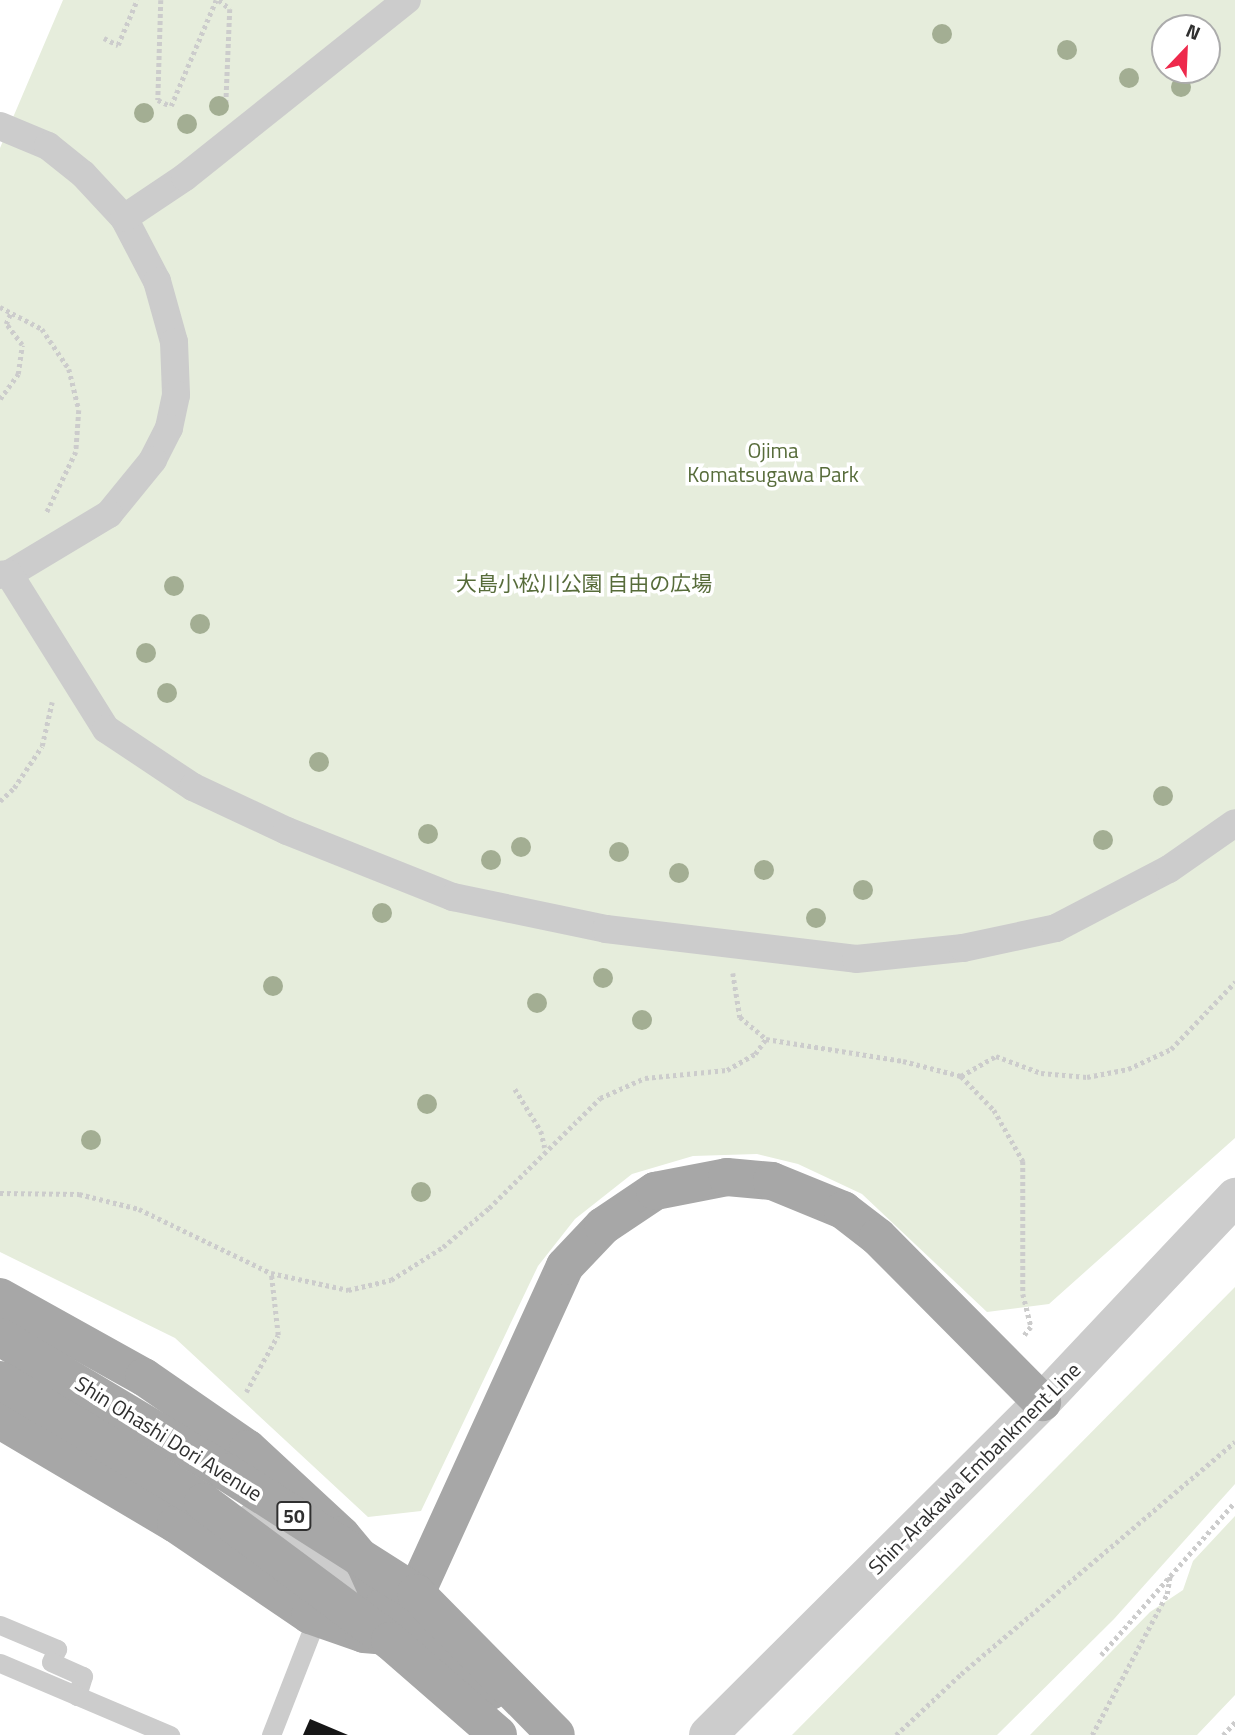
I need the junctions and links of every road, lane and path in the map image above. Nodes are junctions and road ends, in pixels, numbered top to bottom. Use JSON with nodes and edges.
{"nodes":[{"id":1,"x":137,"y":0,"type":"edge"},
{"id":2,"x":161,"y":0,"type":"edge"},
{"id":3,"x":217,"y":0,"type":"edge"},
{"id":4,"x":407,"y":0,"type":"edge"},
{"id":5,"x":104,"y":38,"type":"dead end"},
{"id":6,"x":0,"y":126,"type":"edge"},
{"id":7,"x":241,"y":128,"type":"junction"},
{"id":8,"x":124,"y":218,"type":"junction"},
{"id":9,"x":0,"y":307,"type":"edge"},
{"id":10,"x":11,"y":312,"type":"junction"},
{"id":11,"x":0,"y":398,"type":"edge"},
{"id":12,"x":38,"y":527,"type":"dead end"},
{"id":13,"x":5,"y":574,"type":"edge"},
{"id":14,"x":62,"y":660,"type":"junction"},
{"id":15,"x":0,"y":801,"type":"edge"},
{"id":16,"x":1235,"y":823,"type":"edge"},
{"id":17,"x":731,"y":946,"type":"junction"},
{"id":18,"x":1235,"y":982,"type":"edge"},
{"id":19,"x":766,"y":1039,"type":"junction"},
{"id":20,"x":961,"y":1076,"type":"junction"},
{"id":21,"x":515,"y":1089,"type":"dead end"},
{"id":22,"x":545,"y":1148,"type":"junction"},
{"id":23,"x":0,"y":1193,"type":"edge"},
{"id":24,"x":1235,"y":1197,"type":"edge"},
{"id":25,"x":271,"y":1273,"type":"junction"},
{"id":26,"x":0,"y":1297,"type":"edge"},
{"id":27,"x":1023,"y":1336,"type":"dead end"},
{"id":28,"x":0,"y":1337,"type":"edge"},
{"id":29,"x":0,"y":1367,"type":"edge"},
{"id":30,"x":0,"y":1380,"type":"edge"},
{"id":31,"x":246,"y":1392,"type":"dead end"},
{"id":32,"x":1042,"y":1402,"type":"junction"},
{"id":33,"x":0,"y":1420,"type":"edge"},
{"id":34,"x":1235,"y":1442,"type":"edge"},
{"id":35,"x":1235,"y":1502,"type":"edge"},
{"id":36,"x":1170,"y":1575,"type":"junction"},
{"id":37,"x":400,"y":1600,"type":"junction"},
{"id":38,"x":317,"y":1617,"type":"junction"},
{"id":39,"x":0,"y":1625,"type":"edge"},
{"id":40,"x":432,"y":1641,"type":"junction"},
{"id":41,"x":1101,"y":1655,"type":"dead end"},
{"id":42,"x":0,"y":1663,"type":"edge"},
{"id":43,"x":77,"y":1696,"type":"junction"},
{"id":44,"x":1235,"y":1722,"type":"edge"},
{"id":45,"x":170,"y":1735,"type":"edge"},
{"id":46,"x":271,"y":1735,"type":"edge"},
{"id":47,"x":498,"y":1735,"type":"edge"},
{"id":48,"x":512,"y":1735,"type":"edge"},
{"id":49,"x":537,"y":1735,"type":"edge"},
{"id":50,"x":556,"y":1735,"type":"edge"},
{"id":51,"x":708,"y":1735,"type":"edge"},
{"id":52,"x":896,"y":1735,"type":"edge"},
{"id":53,"x":1092,"y":1735,"type":"edge"},
{"id":54,"x":1223,"y":1735,"type":"edge"}],
"edges":[{"from":1,"to":5,"type":"path"},
{"from":2,"to":3,"type":"path"},
{"from":3,"to":7,"type":"path"},
{"from":4,"to":7,"type":"street"},
{"from":6,"to":8,"type":"street"},
{"from":7,"to":8,"type":"street"},
{"from":8,"to":13,"type":"street"},
{"from":9,"to":10,"type":"path"},
{"from":10,"to":11,"type":"path"},
{"from":10,"to":12,"type":"path"},
{"from":13,"to":14,"type":"street"},
{"from":14,"to":15,"type":"path"},
{"from":14,"to":17,"type":"street"},
{"from":16,"to":17,"type":"street"},
{"from":17,"to":19,"type":"path"},
{"from":18,"to":20,"type":"path"},
{"from":19,"to":20,"type":"path"},
{"from":19,"to":22,"type":"path"},
{"from":20,"to":27,"type":"path"},
{"from":21,"to":22,"type":"path"},
{"from":22,"to":25,"type":"path"},
{"from":23,"to":25,"type":"path"},
{"from":24,"to":32,"type":"street","name":"Shin-Arakawa Embankment Line"},
{"from":25,"to":31,"type":"path"},
{"from":26,"to":37,"type":"main road"},
{"from":28,"to":37,"type":"main road","name":"Shin Ohashi Dori Avenue","number":"50","bridge":true},
{"from":29,"to":37,"type":"street"},
{"from":30,"to":47,"type":"main road","name":"Shin Ohashi Dori Avenue","number":"50","bridge":true},
{"from":32,"to":37,"type":"main road"},
{"from":32,"to":51,"type":"street","name":"Shin-Arakawa Embankment Line"},
{"from":33,"to":38,"type":"main road"},
{"from":34,"to":52,"type":"path"},
{"from":35,"to":36,"type":"path"},
{"from":36,"to":41,"type":"path"},
{"from":36,"to":53,"type":"path"},
{"from":37,"to":40,"type":"main road"},
{"from":37,"to":48,"type":"main road"},
{"from":37,"to":50,"type":"main road","name":"Shin Ohashi Dori Avenue","number":"50","bridge":true},
{"from":38,"to":40,"type":"main road"},
{"from":38,"to":46,"type":"lane"},
{"from":39,"to":43,"type":"lane"},
{"from":40,"to":49,"type":"main road"},
{"from":42,"to":43,"type":"lane"},
{"from":43,"to":45,"type":"lane"},
{"from":44,"to":54,"type":"path"}]}
